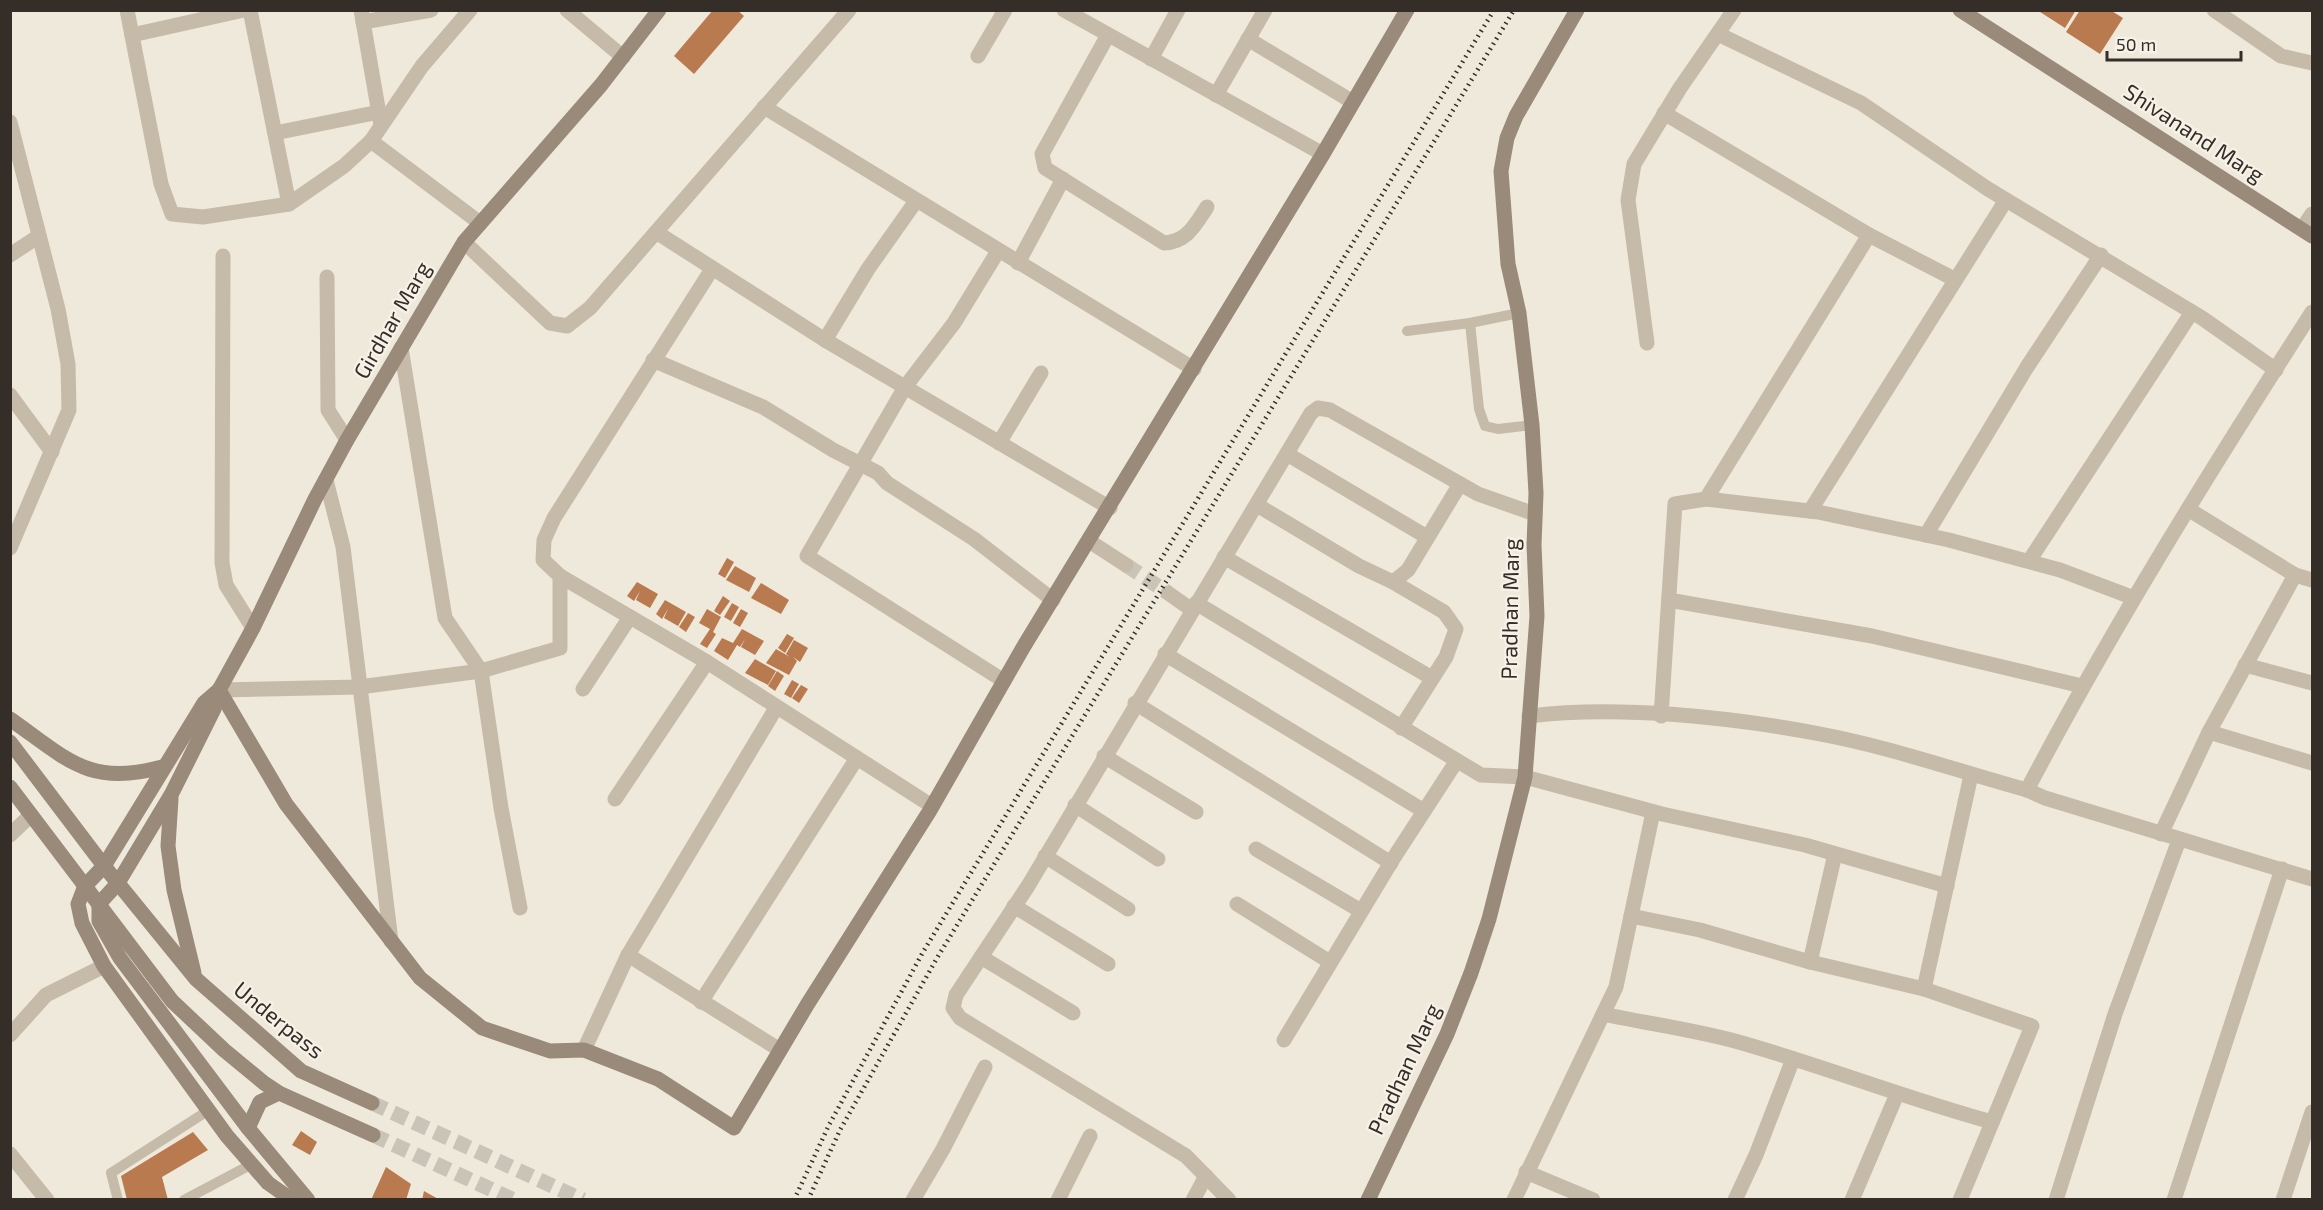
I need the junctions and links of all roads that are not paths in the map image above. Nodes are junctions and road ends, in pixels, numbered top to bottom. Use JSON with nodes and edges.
{"nodes":[{"id":1,"x":127,"y":10,"type":"edge"},
{"id":2,"x":244,"y":10,"type":"edge"},
{"id":3,"x":250,"y":10,"type":"edge"},
{"id":4,"x":431,"y":10,"type":"edge"},
{"id":5,"x":470,"y":10,"type":"edge"},
{"id":6,"x":567,"y":10,"type":"edge"},
{"id":7,"x":659,"y":10,"type":"edge"},
{"id":8,"x":849,"y":10,"type":"edge"},
{"id":9,"x":1005,"y":10,"type":"edge"},
{"id":10,"x":1064,"y":10,"type":"edge"},
{"id":11,"x":1178,"y":10,"type":"edge"},
{"id":12,"x":1265,"y":10,"type":"edge"},
{"id":13,"x":1407,"y":10,"type":"edge"},
{"id":14,"x":1576,"y":10,"type":"edge"},
{"id":15,"x":1734,"y":10,"type":"edge"},
{"id":16,"x":1960,"y":10,"type":"edge"},
{"id":17,"x":2214,"y":10,"type":"edge"},
{"id":18,"x":362,"y":16,"type":"edge"},
{"id":19,"x":1718,"y":34,"type":"junction"},
{"id":20,"x":132,"y":35,"type":"junction"},
{"id":21,"x":1108,"y":35,"type":"junction"},
{"id":22,"x":1248,"y":39,"type":"junction"},
{"id":23,"x":978,"y":56,"type":"dead end"},
{"id":24,"x":623,"y":57,"type":"junction"},
{"id":25,"x":1151,"y":59,"type":"junction"},
{"id":26,"x":2313,"y":63,"type":"edge"},
{"id":27,"x":1216,"y":95,"type":"junction"},
{"id":28,"x":1353,"y":102,"type":"junction"},
{"id":29,"x":764,"y":107,"type":"junction"},
{"id":30,"x":1664,"y":113,"type":"junction"},
{"id":31,"x":380,"y":118,"type":"junction"},
{"id":32,"x":10,"y":122,"type":"edge"},
{"id":33,"x":275,"y":133,"type":"junction"},
{"id":34,"x":371,"y":141,"type":"junction"},
{"id":35,"x":1323,"y":154,"type":"junction"},
{"id":36,"x":1063,"y":179,"type":"junction"},
{"id":37,"x":2006,"y":200,"type":"junction"},
{"id":38,"x":916,"y":201,"type":"junction"},
{"id":39,"x":289,"y":204,"type":"junction"},
{"id":40,"x":1207,"y":207,"type":"dead end"},
{"id":41,"x":2313,"y":214,"type":"edge"},
{"id":42,"x":480,"y":223,"type":"junction"},
{"id":43,"x":656,"y":232,"type":"junction"},
{"id":44,"x":2308,"y":232,"type":"edge"},
{"id":45,"x":1869,"y":235,"type":"junction"},
{"id":46,"x":39,"y":236,"type":"junction"},
{"id":47,"x":464,"y":242,"type":"junction"},
{"id":48,"x":998,"y":251,"type":"junction"},
{"id":49,"x":10,"y":255,"type":"edge"},
{"id":50,"x":2101,"y":255,"type":"junction"},
{"id":51,"x":223,"y":256,"type":"dead end"},
{"id":52,"x":1018,"y":263,"type":"junction"},
{"id":53,"x":712,"y":269,"type":"junction"},
{"id":54,"x":327,"y":277,"type":"dead end"},
{"id":55,"x":1954,"y":279,"type":"junction"},
{"id":56,"x":2192,"y":312,"type":"junction"},
{"id":57,"x":2313,"y":312,"type":"edge"},
{"id":58,"x":1519,"y":313,"type":"junction"},
{"id":59,"x":1470,"y":323,"type":"junction"},
{"id":60,"x":1407,"y":331,"type":"dead end"},
{"id":61,"x":825,"y":340,"type":"junction"},
{"id":62,"x":1647,"y":343,"type":"dead end"},
{"id":63,"x":401,"y":348,"type":"junction"},
{"id":64,"x":653,"y":360,"type":"junction"},
{"id":65,"x":1194,"y":369,"type":"junction"},
{"id":66,"x":2276,"y":370,"type":"junction"},
{"id":67,"x":1041,"y":373,"type":"dead end"},
{"id":68,"x":905,"y":387,"type":"junction"},
{"id":69,"x":10,"y":395,"type":"edge"},
{"id":70,"x":1532,"y":425,"type":"junction"},
{"id":71,"x":347,"y":440,"type":"junction"},
{"id":72,"x":999,"y":443,"type":"junction"},
{"id":73,"x":52,"y":452,"type":"junction"},
{"id":74,"x":1287,"y":454,"type":"junction"},
{"id":75,"x":860,"y":465,"type":"junction"},
{"id":76,"x":326,"y":480,"type":"junction"},
{"id":77,"x":1460,"y":484,"type":"junction"},
{"id":78,"x":1706,"y":499,"type":"junction"},
{"id":79,"x":1257,"y":505,"type":"junction"},
{"id":80,"x":1110,"y":508,"type":"junction"},
{"id":81,"x":2188,"y":509,"type":"junction"},
{"id":82,"x":1810,"y":511,"type":"junction"},
{"id":83,"x":1535,"y":514,"type":"junction"},
{"id":84,"x":1926,"y":535,"type":"junction"},
{"id":85,"x":1427,"y":537,"type":"junction"},
{"id":86,"x":1089,"y":541,"type":"junction"},
{"id":87,"x":10,"y":548,"type":"edge"},
{"id":88,"x":1224,"y":556,"type":"junction"},
{"id":89,"x":2029,"y":561,"type":"junction"},
{"id":90,"x":1126,"y":565,"type":"tunnel mouth"},
{"id":91,"x":2295,"y":575,"type":"junction"},
{"id":92,"x":560,"y":576,"type":"junction"},
{"id":93,"x":2313,"y":580,"type":"edge"},
{"id":94,"x":1393,"y":582,"type":"junction"},
{"id":95,"x":1168,"y":593,"type":"tunnel mouth"},
{"id":96,"x":2134,"y":598,"type":"junction"},
{"id":97,"x":1053,"y":600,"type":"junction"},
{"id":98,"x":1670,"y":600,"type":"junction"},
{"id":99,"x":1194,"y":606,"type":"junction"},
{"id":100,"x":630,"y":617,"type":"junction"},
{"id":101,"x":253,"y":628,"type":"junction"},
{"id":102,"x":1165,"y":654,"type":"junction"},
{"id":103,"x":707,"y":662,"type":"junction"},
{"id":104,"x":2246,"y":665,"type":"junction"},
{"id":105,"x":481,"y":671,"type":"junction"},
{"id":106,"x":1432,"y":678,"type":"junction"},
{"id":107,"x":1004,"y":681,"type":"junction"},
{"id":108,"x":2313,"y":683,"type":"edge"},
{"id":109,"x":2082,"y":686,"type":"junction"},
{"id":110,"x":359,"y":687,"type":"junction"},
{"id":111,"x":583,"y":689,"type":"dead end"},
{"id":112,"x":219,"y":690,"type":"junction"},
{"id":113,"x":1136,"y":703,"type":"junction"},
{"id":114,"x":776,"y":708,"type":"junction"},
{"id":115,"x":1529,"y":716,"type":"junction"},
{"id":116,"x":1661,"y":716,"type":"junction"},
{"id":117,"x":10,"y":720,"type":"edge"},
{"id":118,"x":1401,"y":728,"type":"junction"},
{"id":119,"x":2209,"y":732,"type":"junction"},
{"id":120,"x":10,"y":742,"type":"edge"},
{"id":121,"x":1104,"y":756,"type":"junction"},
{"id":122,"x":857,"y":758,"type":"junction"},
{"id":123,"x":1456,"y":762,"type":"junction"},
{"id":124,"x":2313,"y":763,"type":"edge"},
{"id":125,"x":162,"y":767,"type":"junction"},
{"id":126,"x":1971,"y":775,"type":"junction"},
{"id":127,"x":1525,"y":777,"type":"junction"},
{"id":128,"x":10,"y":787,"type":"edge"},
{"id":129,"x":2027,"y":790,"type":"junction"},
{"id":130,"x":172,"y":793,"type":"junction"},
{"id":131,"x":615,"y":799,"type":"dead end"},
{"id":132,"x":932,"y":806,"type":"junction"},
{"id":133,"x":1075,"y":806,"type":"junction"},
{"id":134,"x":1424,"y":811,"type":"junction"},
{"id":135,"x":1196,"y":812,"type":"dead end"},
{"id":136,"x":1653,"y":812,"type":"junction"},
{"id":137,"x":31,"y":814,"type":"junction"},
{"id":138,"x":2161,"y":834,"type":"junction"},
{"id":139,"x":10,"y":835,"type":"edge"},
{"id":140,"x":2179,"y":840,"type":"junction"},
{"id":141,"x":1256,"y":849,"type":"dead end"},
{"id":142,"x":1835,"y":854,"type":"junction"},
{"id":143,"x":1045,"y":856,"type":"junction"},
{"id":144,"x":1158,"y":859,"type":"dead end"},
{"id":145,"x":1391,"y":863,"type":"junction"},
{"id":146,"x":104,"y":866,"type":"junction"},
{"id":147,"x":2282,"y":869,"type":"junction"},
{"id":148,"x":2313,"y":879,"type":"edge"},
{"id":149,"x":118,"y":883,"type":"junction"},
{"id":150,"x":85,"y":886,"type":"junction"},
{"id":151,"x":1947,"y":886,"type":"junction"},
{"id":152,"x":99,"y":904,"type":"junction"},
{"id":153,"x":1237,"y":904,"type":"dead end"},
{"id":154,"x":1014,"y":906,"type":"junction"},
{"id":155,"x":520,"y":908,"type":"dead end"},
{"id":156,"x":1128,"y":909,"type":"dead end"},
{"id":157,"x":1361,"y":911,"type":"junction"},
{"id":158,"x":1632,"y":916,"type":"junction"},
{"id":159,"x":391,"y":941,"type":"junction"},
{"id":160,"x":627,"y":956,"type":"junction"},
{"id":161,"x":981,"y":957,"type":"junction"},
{"id":162,"x":1330,"y":962,"type":"junction"},
{"id":163,"x":1810,"y":962,"type":"junction"},
{"id":164,"x":1108,"y":964,"type":"dead end"},
{"id":165,"x":104,"y":966,"type":"junction"},
{"id":166,"x":196,"y":979,"type":"junction"},
{"id":167,"x":1924,"y":989,"type":"junction"},
{"id":168,"x":701,"y":1002,"type":"junction"},
{"id":169,"x":1073,"y":1013,"type":"dead end"},
{"id":170,"x":1603,"y":1014,"type":"junction"},
{"id":171,"x":10,"y":1035,"type":"edge"},
{"id":172,"x":1284,"y":1040,"type":"dead end"},
{"id":173,"x":584,"y":1050,"type":"junction"},
{"id":174,"x":780,"y":1050,"type":"junction"},
{"id":175,"x":1793,"y":1059,"type":"junction"},
{"id":176,"x":985,"y":1067,"type":"dead end"},
{"id":177,"x":279,"y":1093,"type":"junction"},
{"id":178,"x":1897,"y":1094,"type":"junction"},
{"id":179,"x":372,"y":1103,"type":"tunnel mouth"},
{"id":180,"x":208,"y":1110,"type":"junction"},
{"id":181,"x":2313,"y":1112,"type":"edge"},
{"id":182,"x":1992,"y":1122,"type":"junction"},
{"id":183,"x":248,"y":1128,"type":"junction"},
{"id":184,"x":373,"y":1135,"type":"tunnel mouth"},
{"id":185,"x":1090,"y":1136,"type":"dead end"},
{"id":186,"x":10,"y":1154,"type":"edge"},
{"id":187,"x":252,"y":1164,"type":"junction"},
{"id":188,"x":15,"y":1172,"type":"edge"},
{"id":189,"x":1526,"y":1172,"type":"junction"},
{"id":190,"x":1206,"y":1176,"type":"junction"},
{"id":191,"x":47,"y":1200,"type":"edge"},
{"id":192,"x":118,"y":1200,"type":"edge"},
{"id":193,"x":184,"y":1200,"type":"edge"},
{"id":194,"x":292,"y":1200,"type":"edge"},
{"id":195,"x":308,"y":1200,"type":"edge"},
{"id":196,"x":913,"y":1200,"type":"edge"},
{"id":197,"x":1058,"y":1200,"type":"edge"},
{"id":198,"x":1193,"y":1200,"type":"edge"},
{"id":199,"x":1229,"y":1200,"type":"edge"},
{"id":200,"x":1368,"y":1200,"type":"edge"},
{"id":201,"x":1514,"y":1200,"type":"edge"},
{"id":202,"x":1593,"y":1200,"type":"edge"},
{"id":203,"x":1735,"y":1200,"type":"edge"},
{"id":204,"x":1852,"y":1200,"type":"edge"},
{"id":205,"x":1960,"y":1200,"type":"edge"},
{"id":206,"x":2056,"y":1200,"type":"edge"},
{"id":207,"x":2174,"y":1200,"type":"edge"},
{"id":208,"x":2283,"y":1200,"type":"edge"}],
"edges":[{"from":1,"to":20,"type":"street"},
{"from":2,"to":20,"type":"street"},
{"from":3,"to":33,"type":"street"},
{"from":4,"to":18,"type":"street"},
{"from":5,"to":31,"type":"street"},
{"from":6,"to":24,"type":"street"},
{"from":7,"to":24,"type":"street","name":"Girdhar Marg"},
{"from":8,"to":29,"type":"street"},
{"from":9,"to":23,"type":"street"},
{"from":10,"to":21,"type":"street"},
{"from":11,"to":25,"type":"street"},
{"from":12,"to":22,"type":"street"},
{"from":13,"to":28,"type":"street"},
{"from":14,"to":58,"type":"street","name":"Pradhan Marg"},
{"from":15,"to":19,"type":"street"},
{"from":16,"to":44,"type":"street","name":"Shivanand Marg"},
{"from":17,"to":26,"type":"street"},
{"from":18,"to":31,"type":"street"},
{"from":19,"to":30,"type":"street"},
{"from":19,"to":37,"type":"street"},
{"from":20,"to":39,"type":"street"},
{"from":21,"to":25,"type":"street"},
{"from":21,"to":36,"type":"street"},
{"from":22,"to":27,"type":"street"},
{"from":22,"to":28,"type":"street"},
{"from":24,"to":42,"type":"street","name":"Girdhar Marg"},
{"from":25,"to":27,"type":"street"},
{"from":27,"to":35,"type":"street"},
{"from":28,"to":35,"type":"street"},
{"from":29,"to":38,"type":"street"},
{"from":29,"to":43,"type":"street"},
{"from":30,"to":45,"type":"street"},
{"from":30,"to":62,"type":"street"},
{"from":31,"to":33,"type":"street"},
{"from":31,"to":34,"type":"street"},
{"from":32,"to":46,"type":"street"},
{"from":33,"to":39,"type":"street"},
{"from":34,"to":39,"type":"street"},
{"from":34,"to":42,"type":"street"},
{"from":35,"to":65,"type":"street"},
{"from":36,"to":40,"type":"street"},
{"from":36,"to":52,"type":"street"},
{"from":37,"to":50,"type":"street"},
{"from":37,"to":55,"type":"street"},
{"from":38,"to":48,"type":"street"},
{"from":38,"to":61,"type":"street"},
{"from":41,"to":44,"type":"street"},
{"from":42,"to":47,"type":"street","name":"Girdhar Marg"},
{"from":43,"to":47,"type":"street"},
{"from":43,"to":53,"type":"street"},
{"from":45,"to":55,"type":"street"},
{"from":45,"to":78,"type":"street"},
{"from":46,"to":49,"type":"street"},
{"from":46,"to":73,"type":"street"},
{"from":47,"to":63,"type":"street","name":"Girdhar Marg"},
{"from":48,"to":52,"type":"street"},
{"from":48,"to":68,"type":"street"},
{"from":50,"to":56,"type":"street"},
{"from":50,"to":84,"type":"street"},
{"from":51,"to":101,"type":"street"},
{"from":52,"to":65,"type":"street"},
{"from":53,"to":61,"type":"street"},
{"from":53,"to":64,"type":"street"},
{"from":54,"to":71,"type":"street"},
{"from":55,"to":82,"type":"street"},
{"from":56,"to":66,"type":"street"},
{"from":56,"to":89,"type":"street"},
{"from":57,"to":66,"type":"street"},
{"from":58,"to":59,"type":"lane"},
{"from":58,"to":70,"type":"street","name":"Pradhan Marg"},
{"from":59,"to":60,"type":"lane"},
{"from":59,"to":70,"type":"lane"},
{"from":61,"to":68,"type":"street"},
{"from":63,"to":71,"type":"street","name":"Girdhar Marg"},
{"from":63,"to":105,"type":"street"},
{"from":64,"to":75,"type":"street"},
{"from":64,"to":92,"type":"street"},
{"from":65,"to":80,"type":"street"},
{"from":66,"to":81,"type":"street"},
{"from":67,"to":72,"type":"street"},
{"from":68,"to":72,"type":"street"},
{"from":68,"to":75,"type":"street"},
{"from":69,"to":73,"type":"street"},
{"from":70,"to":83,"type":"street","name":"Pradhan Marg"},
{"from":71,"to":76,"type":"street","name":"Girdhar Marg"},
{"from":72,"to":80,"type":"street"},
{"from":73,"to":87,"type":"street"},
{"from":74,"to":77,"type":"street"},
{"from":74,"to":79,"type":"street"},
{"from":74,"to":85,"type":"street"},
{"from":75,"to":97,"type":"street"},
{"from":75,"to":107,"type":"street"},
{"from":76,"to":101,"type":"street","name":"Girdhar Marg"},
{"from":76,"to":110,"type":"street"},
{"from":77,"to":83,"type":"street"},
{"from":77,"to":85,"type":"street"},
{"from":78,"to":82,"type":"street"},
{"from":78,"to":98,"type":"street"},
{"from":79,"to":88,"type":"street"},
{"from":79,"to":94,"type":"street"},
{"from":80,"to":86,"type":"street"},
{"from":81,"to":91,"type":"street"},
{"from":81,"to":96,"type":"street"},
{"from":82,"to":84,"type":"street"},
{"from":83,"to":115,"type":"street","name":"Pradhan Marg"},
{"from":84,"to":89,"type":"street"},
{"from":85,"to":94,"type":"street"},
{"from":86,"to":90,"type":"street"},
{"from":86,"to":97,"type":"street"},
{"from":88,"to":99,"type":"street"},
{"from":88,"to":106,"type":"street"},
{"from":89,"to":96,"type":"street"},
{"from":91,"to":93,"type":"street"},
{"from":91,"to":104,"type":"street"},
{"from":92,"to":100,"type":"street"},
{"from":92,"to":105,"type":"street"},
{"from":94,"to":106,"type":"street"},
{"from":95,"to":99,"type":"street"},
{"from":96,"to":109,"type":"street"},
{"from":97,"to":107,"type":"street"},
{"from":98,"to":109,"type":"street"},
{"from":98,"to":116,"type":"street"},
{"from":99,"to":102,"type":"street"},
{"from":99,"to":118,"type":"street"},
{"from":100,"to":103,"type":"street"},
{"from":100,"to":111,"type":"street"},
{"from":101,"to":112,"type":"street","name":"Girdhar Marg"},
{"from":102,"to":113,"type":"street"},
{"from":102,"to":134,"type":"street"},
{"from":103,"to":114,"type":"street"},
{"from":103,"to":131,"type":"street"},
{"from":104,"to":108,"type":"street"},
{"from":104,"to":119,"type":"street"},
{"from":105,"to":110,"type":"street"},
{"from":105,"to":155,"type":"street"},
{"from":106,"to":118,"type":"street"},
{"from":107,"to":132,"type":"street"},
{"from":109,"to":129,"type":"street"},
{"from":110,"to":112,"type":"street"},
{"from":110,"to":159,"type":"street"},
{"from":112,"to":125,"type":"street"},
{"from":112,"to":130,"type":"street"},
{"from":112,"to":159,"type":"street"},
{"from":113,"to":121,"type":"street"},
{"from":113,"to":145,"type":"street"},
{"from":114,"to":122,"type":"street"},
{"from":114,"to":160,"type":"street"},
{"from":115,"to":116,"type":"street"},
{"from":115,"to":127,"type":"street","name":"Pradhan Marg"},
{"from":116,"to":126,"type":"street"},
{"from":117,"to":125,"type":"street"},
{"from":118,"to":123,"type":"street"},
{"from":119,"to":124,"type":"street"},
{"from":119,"to":138,"type":"street"},
{"from":120,"to":146,"type":"street","name":"Underpass"},
{"from":121,"to":133,"type":"street"},
{"from":121,"to":135,"type":"street"},
{"from":122,"to":132,"type":"street"},
{"from":122,"to":168,"type":"street"},
{"from":123,"to":127,"type":"street"},
{"from":123,"to":134,"type":"street"},
{"from":125,"to":146,"type":"street"},
{"from":126,"to":129,"type":"street"},
{"from":126,"to":151,"type":"street"},
{"from":127,"to":136,"type":"street"},
{"from":127,"to":200,"type":"street","name":"Pradhan Marg"},
{"from":128,"to":137,"type":"street"},
{"from":129,"to":138,"type":"street"},
{"from":130,"to":149,"type":"street"},
{"from":130,"to":166,"type":"street"},
{"from":132,"to":174,"type":"street"},
{"from":133,"to":143,"type":"street"},
{"from":133,"to":144,"type":"street"},
{"from":134,"to":145,"type":"street"},
{"from":136,"to":142,"type":"street"},
{"from":136,"to":158,"type":"street"},
{"from":137,"to":139,"type":"street"},
{"from":137,"to":150,"type":"street"},
{"from":138,"to":140,"type":"street"},
{"from":140,"to":147,"type":"street"},
{"from":140,"to":206,"type":"street"},
{"from":141,"to":157,"type":"street"},
{"from":142,"to":151,"type":"street"},
{"from":142,"to":163,"type":"street"},
{"from":143,"to":154,"type":"street"},
{"from":143,"to":156,"type":"street"},
{"from":145,"to":157,"type":"street"},
{"from":146,"to":149,"type":"street","name":"Underpass"},
{"from":146,"to":150,"type":"street"},
{"from":147,"to":148,"type":"street"},
{"from":147,"to":207,"type":"street"},
{"from":149,"to":152,"type":"street"},
{"from":149,"to":166,"type":"street","name":"Underpass"},
{"from":150,"to":152,"type":"street"},
{"from":150,"to":165,"type":"street"},
{"from":151,"to":167,"type":"street"},
{"from":152,"to":177,"type":"street"},
{"from":152,"to":183,"type":"street"},
{"from":153,"to":162,"type":"street"},
{"from":154,"to":161,"type":"street"},
{"from":154,"to":164,"type":"street"},
{"from":157,"to":162,"type":"street"},
{"from":158,"to":163,"type":"street"},
{"from":158,"to":170,"type":"street"},
{"from":159,"to":173,"type":"street"},
{"from":160,"to":168,"type":"street"},
{"from":160,"to":173,"type":"street"},
{"from":161,"to":169,"type":"street"},
{"from":161,"to":190,"type":"street"},
{"from":162,"to":172,"type":"street"},
{"from":163,"to":167,"type":"street"},
{"from":165,"to":171,"type":"street"},
{"from":165,"to":180,"type":"street"},
{"from":166,"to":179,"type":"street","name":"Underpass"},
{"from":167,"to":182,"type":"street"},
{"from":168,"to":174,"type":"street"},
{"from":170,"to":175,"type":"street"},
{"from":170,"to":189,"type":"street"},
{"from":173,"to":174,"type":"street"},
{"from":175,"to":178,"type":"street"},
{"from":175,"to":203,"type":"street"},
{"from":176,"to":196,"type":"street"},
{"from":177,"to":183,"type":"street"},
{"from":177,"to":184,"type":"street"},
{"from":178,"to":182,"type":"street"},
{"from":178,"to":204,"type":"street"},
{"from":180,"to":187,"type":"street"},
{"from":180,"to":192,"type":"lane"},
{"from":181,"to":208,"type":"street"},
{"from":182,"to":205,"type":"street"},
{"from":183,"to":195,"type":"street"},
{"from":185,"to":197,"type":"street"},
{"from":186,"to":188,"type":"street"},
{"from":187,"to":193,"type":"lane"},
{"from":187,"to":194,"type":"street"},
{"from":188,"to":191,"type":"street"},
{"from":189,"to":201,"type":"street"},
{"from":189,"to":202,"type":"street"},
{"from":190,"to":198,"type":"street"},
{"from":190,"to":199,"type":"street"}]}
